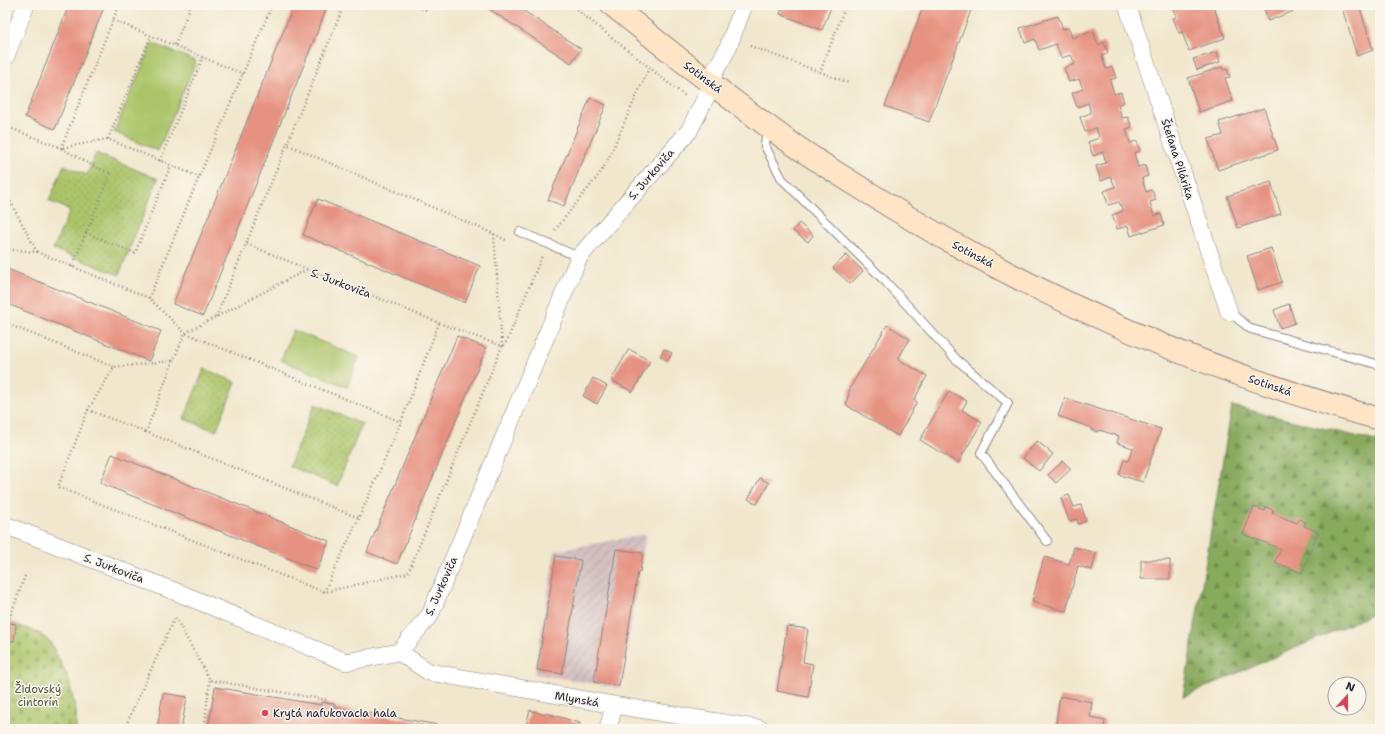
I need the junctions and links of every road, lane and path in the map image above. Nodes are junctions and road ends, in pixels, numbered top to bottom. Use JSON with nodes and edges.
{"nodes":[{"id":1,"x":26,"y":5,"type":"edge"},
{"id":2,"x":118,"y":5,"type":"edge"},
{"id":3,"x":191,"y":5,"type":"edge"},
{"id":4,"x":272,"y":5,"type":"edge"},
{"id":5,"x":344,"y":5,"type":"edge"},
{"id":6,"x":414,"y":5,"type":"edge"},
{"id":7,"x":571,"y":5,"type":"edge"},
{"id":8,"x":612,"y":5,"type":"edge"},
{"id":9,"x":744,"y":5,"type":"edge"},
{"id":10,"x":846,"y":5,"type":"edge"},
{"id":11,"x":1125,"y":6,"type":"edge"},
{"id":12,"x":426,"y":10,"type":"dead end"},
{"id":13,"x":113,"y":20,"type":"junction"},
{"id":14,"x":151,"y":36,"type":"junction"},
{"id":15,"x":175,"y":45,"type":"junction"},
{"id":16,"x":748,"y":45,"type":"dead end"},
{"id":17,"x":203,"y":57,"type":"junction"},
{"id":18,"x":5,"y":58,"type":"edge"},
{"id":19,"x":649,"y":68,"type":"junction"},
{"id":20,"x":820,"y":72,"type":"junction"},
{"id":21,"x":243,"y":74,"type":"junction"},
{"id":22,"x":711,"y":83,"type":"junction"},
{"id":23,"x":849,"y":83,"type":"dead end"},
{"id":24,"x":702,"y":106,"type":"junction"},
{"id":25,"x":5,"y":126,"type":"edge"},
{"id":26,"x":770,"y":128,"type":"junction"},
{"id":27,"x":108,"y":139,"type":"junction"},
{"id":28,"x":286,"y":144,"type":"junction"},
{"id":29,"x":61,"y":148,"type":"junction"},
{"id":30,"x":160,"y":161,"type":"junction"},
{"id":31,"x":171,"y":165,"type":"junction"},
{"id":32,"x":198,"y":177,"type":"junction"},
{"id":33,"x":5,"y":191,"type":"edge"},
{"id":34,"x":520,"y":232,"type":"dead end"},
{"id":35,"x":86,"y":234,"type":"junction"},
{"id":36,"x":247,"y":244,"type":"junction"},
{"id":37,"x":548,"y":244,"type":"junction"},
{"id":38,"x":5,"y":249,"type":"edge"},
{"id":39,"x":37,"y":252,"type":"junction"},
{"id":40,"x":579,"y":257,"type":"junction"},
{"id":41,"x":72,"y":267,"type":"junction"},
{"id":42,"x":308,"y":269,"type":"junction"},
{"id":43,"x":149,"y":298,"type":"junction"},
{"id":44,"x":1229,"y":312,"type":"joint"},
{"id":45,"x":216,"y":318,"type":"junction"},
{"id":46,"x":5,"y":323,"type":"edge"},
{"id":47,"x":440,"y":323,"type":"junction"},
{"id":48,"x":185,"y":333,"type":"junction"},
{"id":49,"x":502,"y":346,"type":"junction"},
{"id":50,"x":173,"y":362,"type":"junction"},
{"id":51,"x":1380,"y":365,"type":"edge"},
{"id":52,"x":114,"y":367,"type":"junction"},
{"id":53,"x":88,"y":410,"type":"junction"},
{"id":54,"x":1380,"y":419,"type":"edge"},
{"id":55,"x":401,"y":422,"type":"junction"},
{"id":56,"x":146,"y":432,"type":"junction"},
{"id":57,"x":358,"y":518,"type":"junction"},
{"id":58,"x":5,"y":525,"type":"edge"},
{"id":59,"x":1047,"y":542,"type":"dead end"},
{"id":60,"x":25,"y":576,"type":"dead end"},
{"id":61,"x":324,"y":592,"type":"junction"},
{"id":62,"x":8,"y":622,"type":"dead end"},
{"id":63,"x":399,"y":652,"type":"junction"},
{"id":64,"x":210,"y":680,"type":"junction"},
{"id":65,"x":327,"y":703,"type":"dead end"},
{"id":66,"x":614,"y":705,"type":"junction"},
{"id":67,"x":124,"y":729,"type":"edge"},
{"id":68,"x":204,"y":729,"type":"edge"},
{"id":69,"x":608,"y":729,"type":"edge"},
{"id":70,"x":762,"y":729,"type":"edge"}],
"edges":[{"from":1,"to":18,"type":"street"},
{"from":2,"to":13,"type":"path"},
{"from":3,"to":15,"type":"path"},
{"from":4,"to":21,"type":"path"},
{"from":5,"to":28,"type":"path"},
{"from":6,"to":12,"type":"path"},
{"from":7,"to":19,"type":"path"},
{"from":8,"to":22,"type":"main road","name":"Sotinská"},
{"from":9,"to":22,"type":"street","name":"S. Jurkoviča"},
{"from":10,"to":20,"type":"path"},
{"from":11,"to":44,"type":"street","name":"Štefana Pilárika"},
{"from":13,"to":14,"type":"path"},
{"from":13,"to":29,"type":"path"},
{"from":14,"to":15,"type":"path"},
{"from":14,"to":27,"type":"path"},
{"from":15,"to":17,"type":"path"},
{"from":16,"to":20,"type":"path"},
{"from":17,"to":21,"type":"path"},
{"from":17,"to":30,"type":"path"},
{"from":19,"to":24,"type":"path"},
{"from":19,"to":37,"type":"path"},
{"from":20,"to":23,"type":"path"},
{"from":21,"to":32,"type":"path"},
{"from":22,"to":24,"type":"street","name":"S. Jurkoviča"},
{"from":22,"to":26,"type":"main road","name":"Sotinská"},
{"from":24,"to":40,"type":"street","name":"S. Jurkoviča"},
{"from":25,"to":29,"type":"path"},
{"from":26,"to":54,"type":"main road","name":"Sotinská"},
{"from":26,"to":59,"type":"lane"},
{"from":27,"to":29,"type":"path"},
{"from":27,"to":30,"type":"path"},
{"from":28,"to":36,"type":"path"},
{"from":28,"to":49,"type":"path"},
{"from":29,"to":35,"type":"path"},
{"from":30,"to":31,"type":"path"},
{"from":31,"to":32,"type":"path"},
{"from":31,"to":35,"type":"path"},
{"from":32,"to":43,"type":"path"},
{"from":33,"to":39,"type":"path"},
{"from":34,"to":37,"type":"lane"},
{"from":35,"to":41,"type":"path"},
{"from":36,"to":42,"type":"path"},
{"from":36,"to":45,"type":"path"},
{"from":37,"to":40,"type":"lane"},
{"from":37,"to":49,"type":"path"},
{"from":38,"to":39,"type":"path"},
{"from":39,"to":41,"type":"path"},
{"from":40,"to":63,"type":"street","name":"S. Jurkoviča"},
{"from":41,"to":43,"type":"path"},
{"from":42,"to":45,"type":"path","name":"S. Jurkoviča"},
{"from":42,"to":47,"type":"path","name":"S. Jurkoviča"},
{"from":43,"to":48,"type":"path"},
{"from":44,"to":51,"type":"lane"},
{"from":45,"to":48,"type":"path","name":"S. Jurkoviča"},
{"from":46,"to":52,"type":"path"},
{"from":47,"to":49,"type":"path","name":"S. Jurkoviča"},
{"from":47,"to":55,"type":"path"},
{"from":48,"to":50,"type":"path"},
{"from":48,"to":55,"type":"path"},
{"from":49,"to":61,"type":"path"},
{"from":50,"to":52,"type":"path"},
{"from":50,"to":56,"type":"path"},
{"from":52,"to":53,"type":"path"},
{"from":53,"to":56,"type":"path"},
{"from":53,"to":61,"type":"path"},
{"from":55,"to":57,"type":"path"},
{"from":56,"to":57,"type":"path"},
{"from":57,"to":61,"type":"path"},
{"from":58,"to":63,"type":"street","name":"S. Jurkoviča"},
{"from":60,"to":62,"type":"path"},
{"from":63,"to":66,"type":"street","name":"Mlynská"},
{"from":64,"to":65,"type":"path"},
{"from":64,"to":67,"type":"path"},
{"from":64,"to":68,"type":"path"},
{"from":66,"to":69,"type":"street"},
{"from":66,"to":70,"type":"street","name":"Mlynská"}]}
